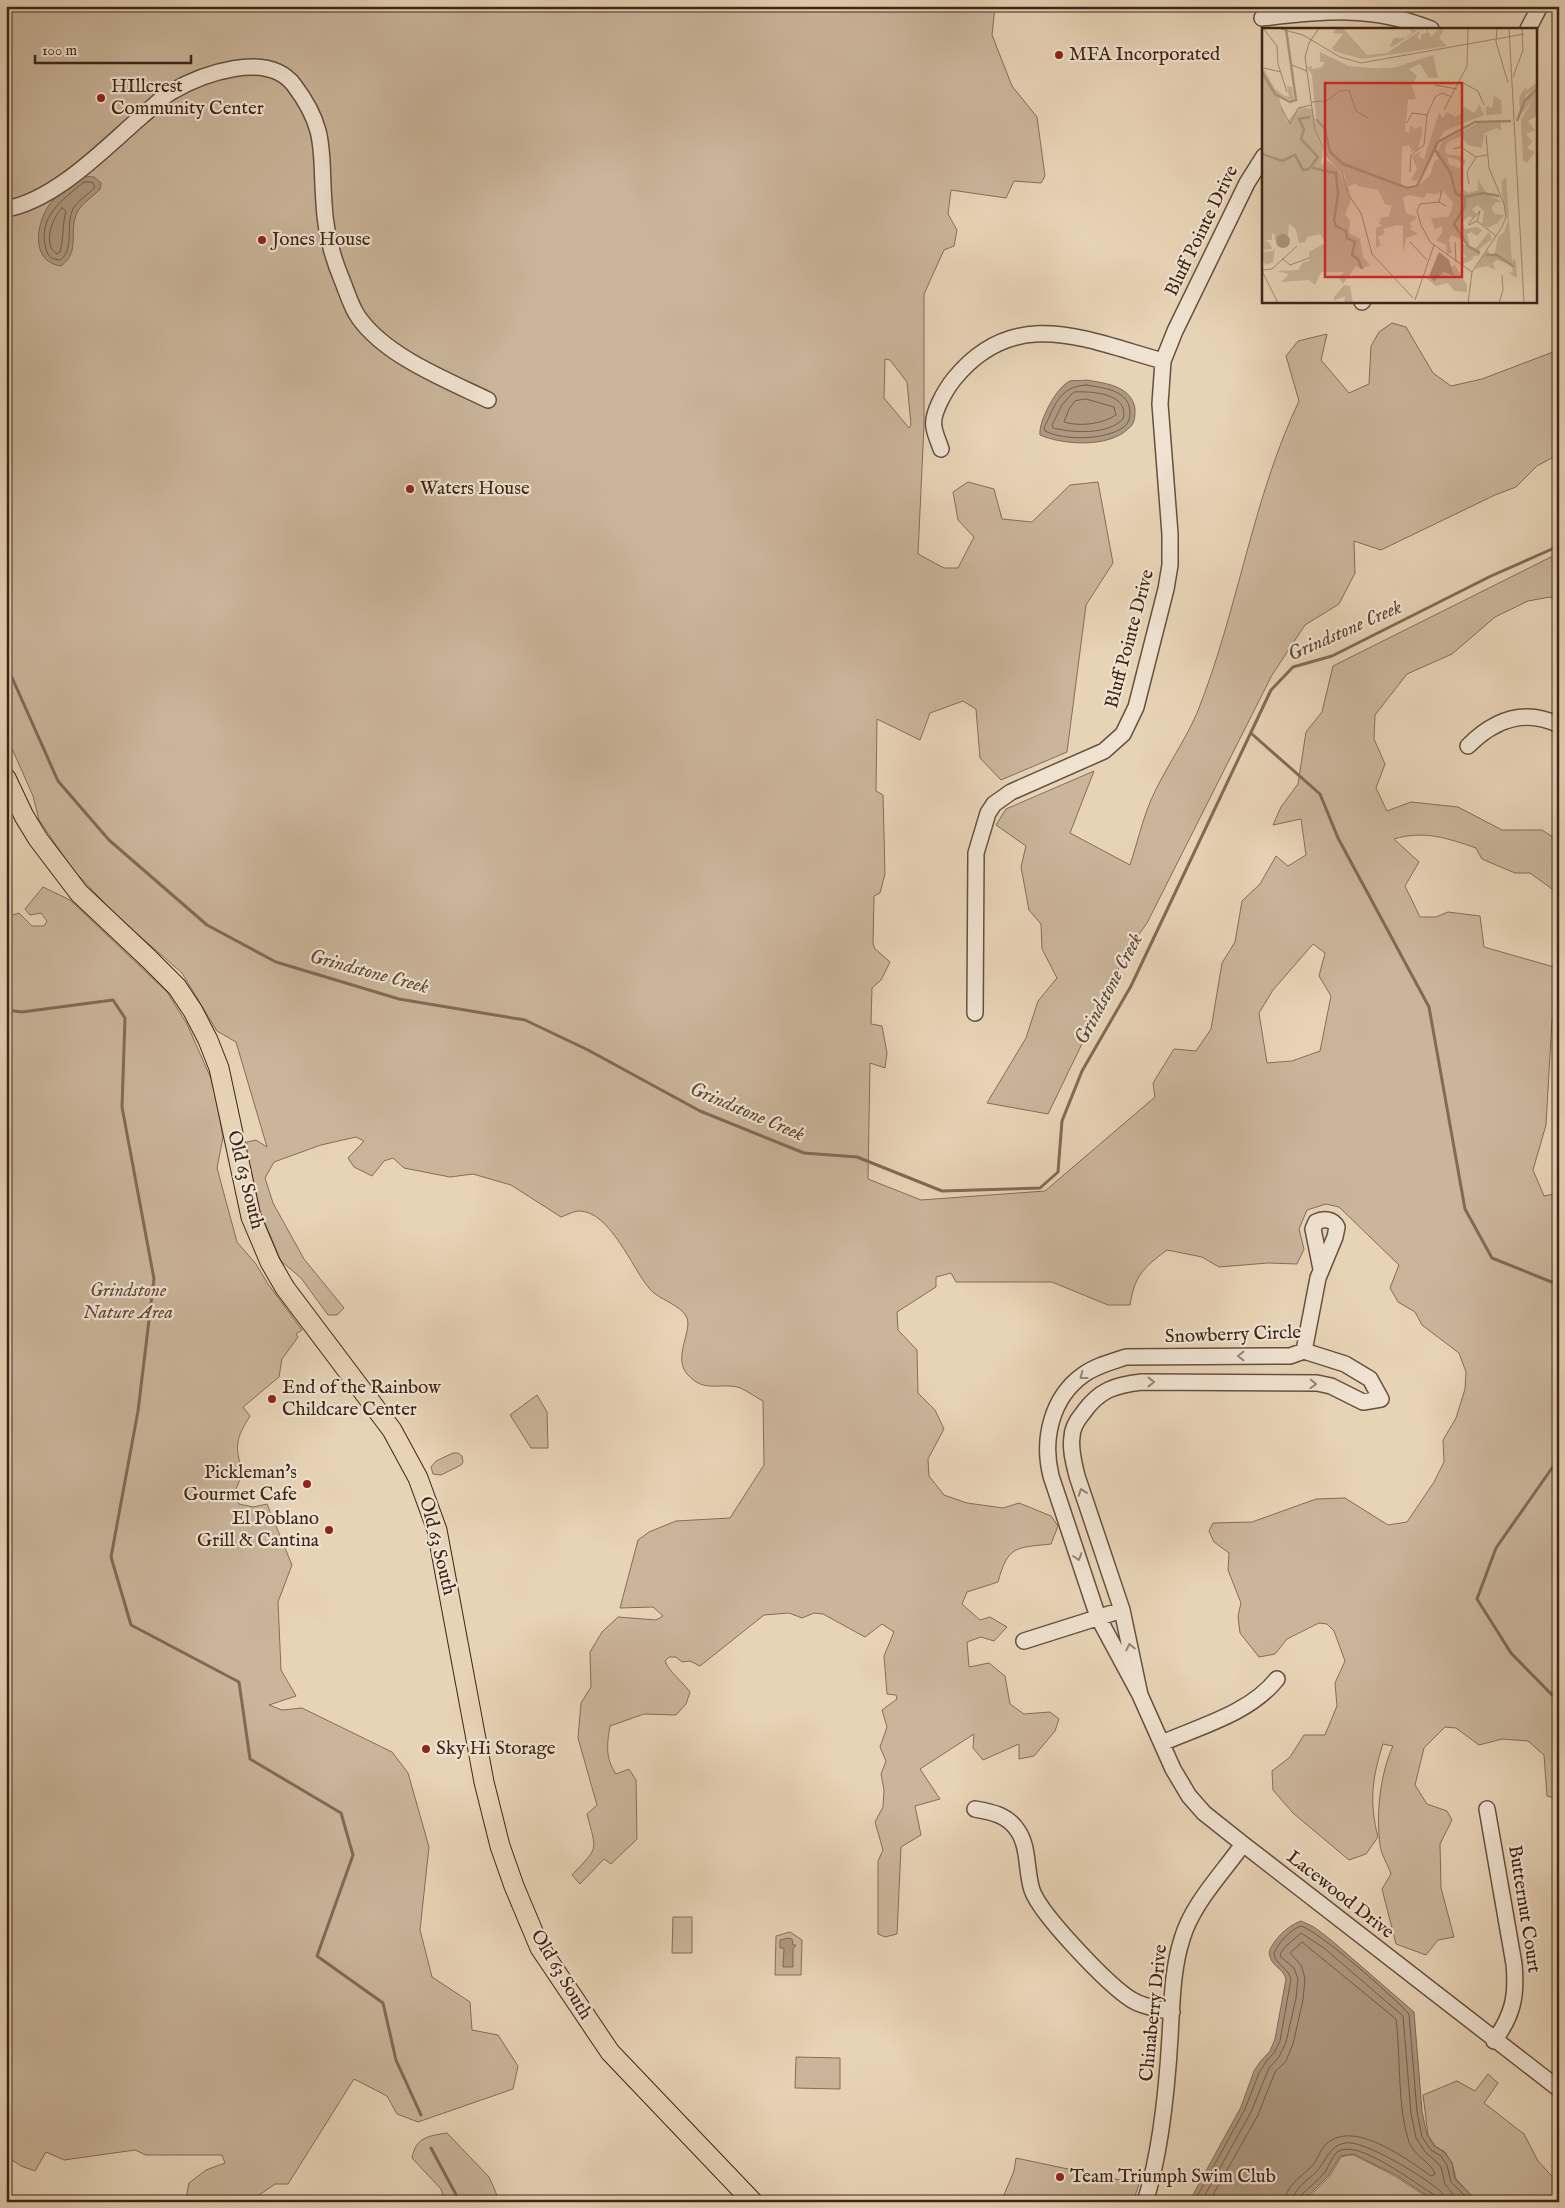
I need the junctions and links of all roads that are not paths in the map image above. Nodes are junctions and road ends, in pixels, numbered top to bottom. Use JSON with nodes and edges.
{"nodes":[{"id":1,"x":1540,"y":6,"type":"edge"},
{"id":2,"x":1262,"y":18,"type":"dead end"},
{"id":3,"x":1428,"y":28,"type":"edge"},
{"id":4,"x":1529,"y":28,"type":"edge"},
{"id":5,"x":1262,"y":159,"type":"edge"},
{"id":6,"x":6,"y":209,"type":"edge"},
{"id":7,"x":1163,"y":361,"type":"junction"},
{"id":8,"x":488,"y":400,"type":"dead end"},
{"id":9,"x":941,"y":449,"type":"dead end"},
{"id":10,"x":1559,"y":725,"type":"edge"},
{"id":11,"x":1468,"y":746,"type":"dead end"},
{"id":12,"x":6,"y":778,"type":"edge"},
{"id":13,"x":975,"y":1013,"type":"dead end"},
{"id":14,"x":1321,"y":1269,"type":"dead end"},
{"id":15,"x":1304,"y":1351,"type":"junction"},
{"id":16,"x":1290,"y":1356,"type":"junction"},
{"id":17,"x":1291,"y":1383,"type":"junction"},
{"id":18,"x":1122,"y":1610,"type":"junction"},
{"id":19,"x":1098,"y":1617,"type":"junction"},
{"id":20,"x":1024,"y":1641,"type":"dead end"},
{"id":21,"x":1277,"y":1679,"type":"dead end"},
{"id":22,"x":1140,"y":1695,"type":"junction"},
{"id":23,"x":1162,"y":1743,"type":"junction"},
{"id":24,"x":975,"y":1809,"type":"dead end"},
{"id":25,"x":1487,"y":1809,"type":"dead end"},
{"id":26,"x":1243,"y":1844,"type":"junction"},
{"id":27,"x":1172,"y":2012,"type":"junction"},
{"id":28,"x":1494,"y":2041,"type":"junction"},
{"id":29,"x":1559,"y":2089,"type":"edge"},
{"id":30,"x":753,"y":2202,"type":"edge"},
{"id":31,"x":1146,"y":2202,"type":"edge"}],
"edges":[{"from":1,"to":4,"type":"street"},
{"from":2,"to":3,"type":"street"},
{"from":5,"to":7,"type":"street","name":"Bluff Pointe Drive"},
{"from":6,"to":8,"type":"street"},
{"from":7,"to":9,"type":"street"},
{"from":7,"to":13,"type":"street","name":"Bluff Pointe Drive"},
{"from":10,"to":11,"type":"street"},
{"from":12,"to":30,"type":"main road","name":"Old 63 South"},
{"from":14,"to":15,"type":"street"},
{"from":15,"to":16,"type":"street","name":"Snowberry Circle"},
{"from":17,"to":15,"type":"street","name":"Snowberry Circle","one_way":true},
{"from":16,"to":17,"type":"street"},
{"from":16,"to":19,"type":"street","name":"Snowberry Circle","one_way":true},
{"from":18,"to":17,"type":"street","name":"Snowberry Circle","one_way":true},
{"from":18,"to":19,"type":"street"},
{"from":22,"to":18,"type":"street","name":"Snowberry Circle","one_way":true},
{"from":19,"to":20,"type":"street"},
{"from":19,"to":22,"type":"street","name":"Snowberry Circle"},
{"from":21,"to":23,"type":"street"},
{"from":22,"to":23,"type":"street","name":"Lacewood Drive"},
{"from":23,"to":26,"type":"street","name":"Lacewood Drive"},
{"from":24,"to":27,"type":"street"},
{"from":25,"to":28,"type":"street","name":"Butternut Court"},
{"from":26,"to":27,"type":"street","name":"Chinaberry Drive"},
{"from":26,"to":28,"type":"street","name":"Lacewood Drive"},
{"from":27,"to":31,"type":"street","name":"Chinaberry Drive"},
{"from":28,"to":29,"type":"street","name":"Lacewood Drive"}]}
